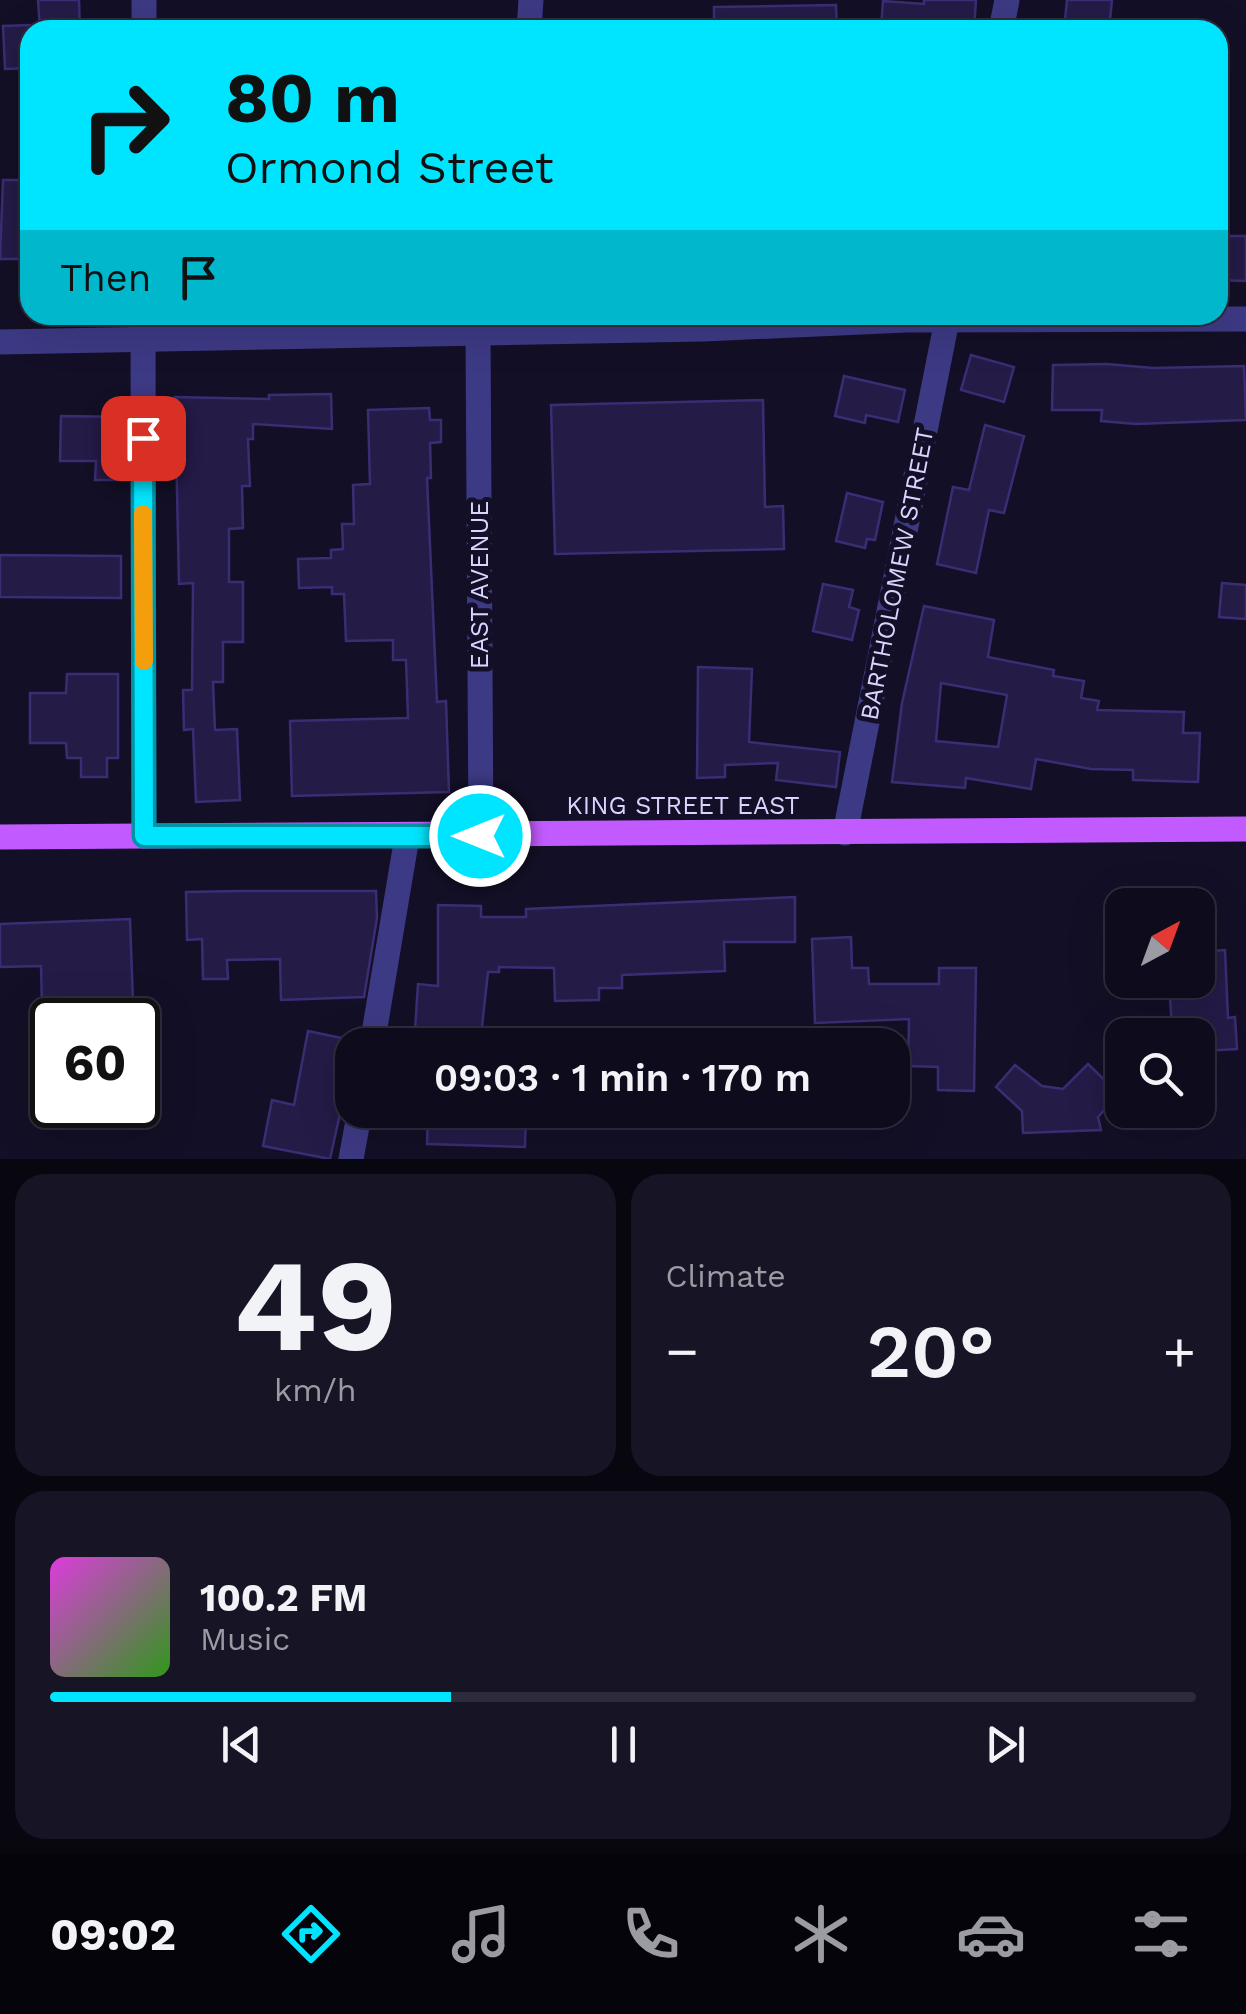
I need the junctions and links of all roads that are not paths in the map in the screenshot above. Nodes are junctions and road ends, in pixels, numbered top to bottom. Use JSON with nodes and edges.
{"nodes":[{"id":1,"x":504,"y":325,"type":"edge"},
{"id":2,"x":566,"y":325,"type":"edge"},
{"id":3,"x":805,"y":325,"type":"edge"},
{"id":4,"x":947,"y":325,"type":"edge"},
{"id":5,"x":143,"y":327,"type":"edge"},
{"id":6,"x":478,"y":333,"type":"junction"},
{"id":7,"x":0,"y":342,"type":"edge"},
{"id":8,"x":1246,"y":829,"type":"edge"},
{"id":9,"x":845,"y":834,"type":"junction"},
{"id":10,"x":144,"y":836,"type":"junction"},
{"id":11,"x":480,"y":836,"type":"junction"},
{"id":12,"x":408,"y":837,"type":"junction"},
{"id":13,"x":0,"y":838,"type":"edge"},
{"id":14,"x":375,"y":1028,"type":"edge"},
{"id":15,"x":357,"y":1128,"type":"edge"},
{"id":16,"x":351,"y":1159,"type":"edge"}],
"edges":[{"from":1,"to":6,"type":"street"},
{"from":2,"to":3,"type":"street"},
{"from":4,"to":9,"type":"street","name":"BARTHOLOMEW STREET"},
{"from":5,"to":6,"type":"street"},
{"from":5,"to":7,"type":"street"},
{"from":5,"to":10,"type":"street"},
{"from":6,"to":11,"type":"street","name":"EAST AVENUE"},
{"from":8,"to":9,"type":"main road","name":"KING STREET EAST"},
{"from":9,"to":11,"type":"main road","name":"KING STREET EAST"},
{"from":10,"to":12,"type":"main road","name":"KING STREET EAST"},
{"from":10,"to":13,"type":"main road","name":"KING STREET EAST"},
{"from":11,"to":12,"type":"main road","name":"KING STREET EAST"},
{"from":12,"to":14,"type":"street"},
{"from":15,"to":16,"type":"street"}]}
